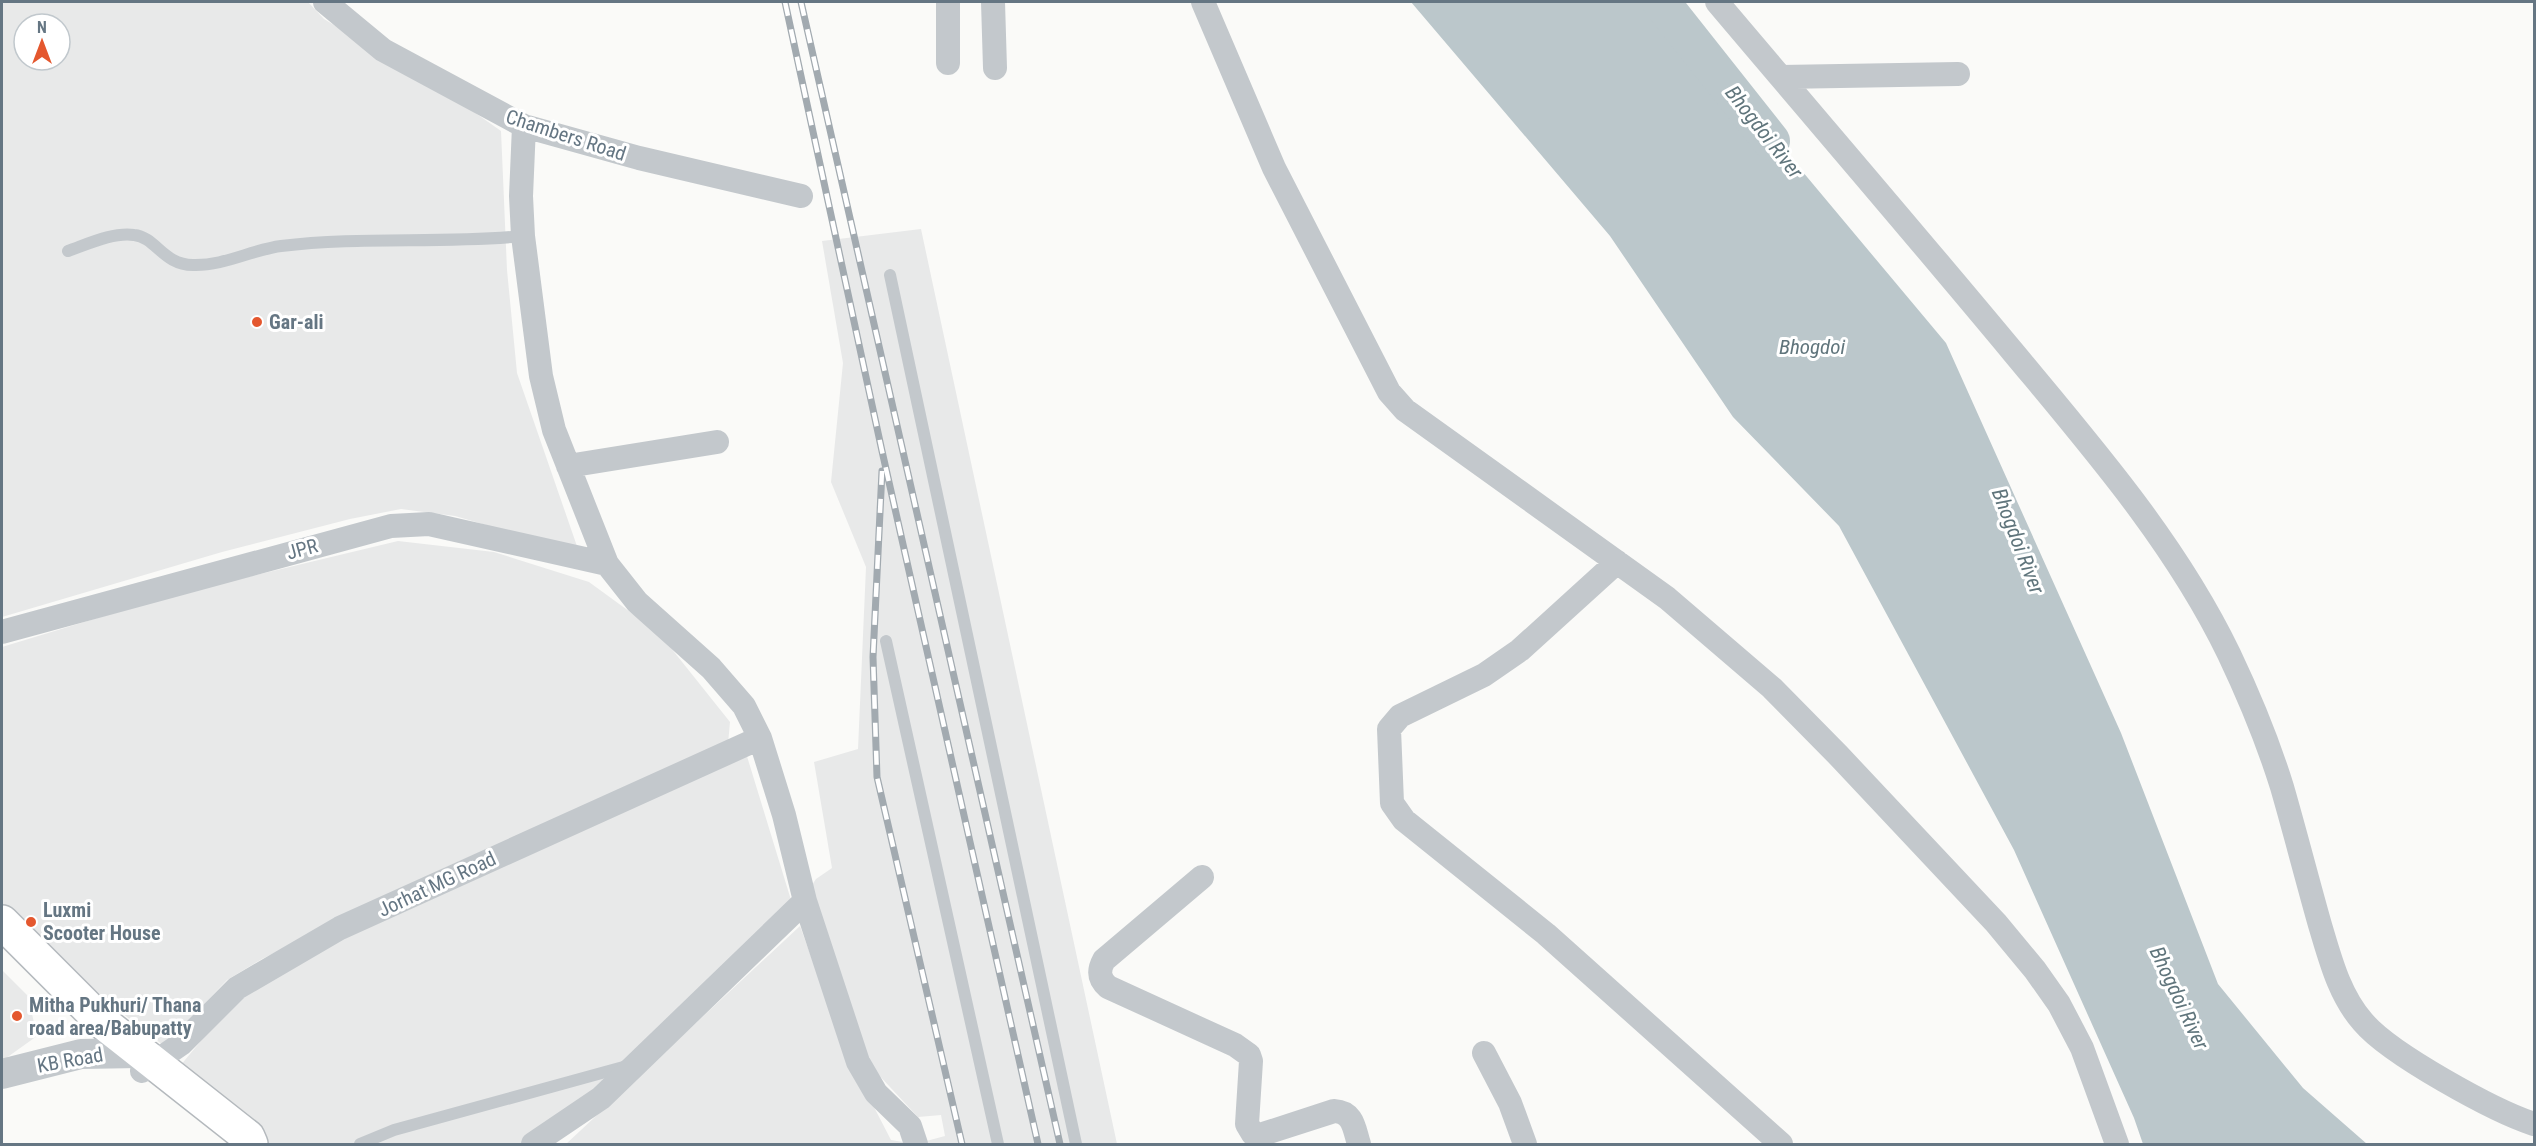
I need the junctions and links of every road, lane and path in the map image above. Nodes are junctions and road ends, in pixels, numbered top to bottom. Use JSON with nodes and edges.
{"nodes":[{"id":1,"x":325,"y":2,"type":"edge"},
{"id":2,"x":948,"y":2,"type":"edge"},
{"id":3,"x":993,"y":2,"type":"edge"},
{"id":4,"x":1203,"y":2,"type":"edge"},
{"id":5,"x":1717,"y":2,"type":"edge"},
{"id":6,"x":948,"y":63,"type":"dead end"},
{"id":7,"x":995,"y":68,"type":"dead end"},
{"id":8,"x":1958,"y":74,"type":"dead end"},
{"id":9,"x":1781,"y":77,"type":"junction"},
{"id":10,"x":524,"y":126,"type":"junction"},
{"id":11,"x":801,"y":196,"type":"dead end"},
{"id":12,"x":523,"y":236,"type":"junction"},
{"id":13,"x":68,"y":251,"type":"dead end"},
{"id":14,"x":890,"y":275,"type":"dead end"},
{"id":15,"x":717,"y":442,"type":"dead end"},
{"id":16,"x":568,"y":465,"type":"junction"},
{"id":17,"x":1617,"y":562,"type":"junction"},
{"id":18,"x":607,"y":564,"type":"junction"},
{"id":19,"x":2,"y":632,"type":"edge"},
{"id":20,"x":885,"y":641,"type":"dead end"},
{"id":21,"x":760,"y":738,"type":"junction"},
{"id":22,"x":1202,"y":877,"type":"dead end"},
{"id":23,"x":805,"y":901,"type":"junction"},
{"id":24,"x":2,"y":922,"type":"edge"},
{"id":25,"x":2,"y":952,"type":"edge"},
{"id":26,"x":1484,"y":1053,"type":"dead end"},
{"id":27,"x":137,"y":1060,"type":"junction"},
{"id":28,"x":637,"y":1064,"type":"junction"},
{"id":29,"x":2,"y":1074,"type":"edge"},
{"id":30,"x":2535,"y":1124,"type":"edge"},
{"id":31,"x":222,"y":1144,"type":"edge"},
{"id":32,"x":251,"y":1144,"type":"edge"},
{"id":33,"x":360,"y":1144,"type":"edge"},
{"id":34,"x":533,"y":1144,"type":"edge"},
{"id":35,"x":916,"y":1144,"type":"edge"},
{"id":36,"x":998,"y":1144,"type":"edge"},
{"id":37,"x":1076,"y":1144,"type":"edge"},
{"id":38,"x":1359,"y":1144,"type":"edge"},
{"id":39,"x":1525,"y":1144,"type":"edge"},
{"id":40,"x":1781,"y":1144,"type":"edge"},
{"id":41,"x":2117,"y":1144,"type":"edge"}],
"edges":[{"from":1,"to":10,"type":"street","name":"Chambers Road"},
{"from":2,"to":6,"type":"street"},
{"from":3,"to":7,"type":"street"},
{"from":4,"to":17,"type":"street"},
{"from":5,"to":9,"type":"street"},
{"from":8,"to":9,"type":"street"},
{"from":9,"to":30,"type":"street"},
{"from":10,"to":11,"type":"street","name":"Chambers Road"},
{"from":10,"to":12,"type":"street"},
{"from":12,"to":13,"type":"lane"},
{"from":12,"to":16,"type":"street"},
{"from":14,"to":37,"type":"lane"},
{"from":15,"to":16,"type":"street"},
{"from":16,"to":18,"type":"street"},
{"from":17,"to":40,"type":"street"},
{"from":17,"to":41,"type":"street"},
{"from":18,"to":19,"type":"street","name":"JPR"},
{"from":18,"to":21,"type":"street"},
{"from":20,"to":36,"type":"lane"},
{"from":21,"to":23,"type":"street"},
{"from":21,"to":27,"type":"street","name":"Jorhat MG Road"},
{"from":22,"to":38,"type":"street"},
{"from":23,"to":28,"type":"street"},
{"from":23,"to":35,"type":"street"},
{"from":24,"to":27,"type":"highway"},
{"from":25,"to":27,"type":"highway"},
{"from":26,"to":39,"type":"street"},
{"from":27,"to":29,"type":"street","name":"KB Road"},
{"from":27,"to":31,"type":"highway"},
{"from":27,"to":32,"type":"highway"},
{"from":28,"to":33,"type":"lane"},
{"from":28,"to":34,"type":"street"}]}
